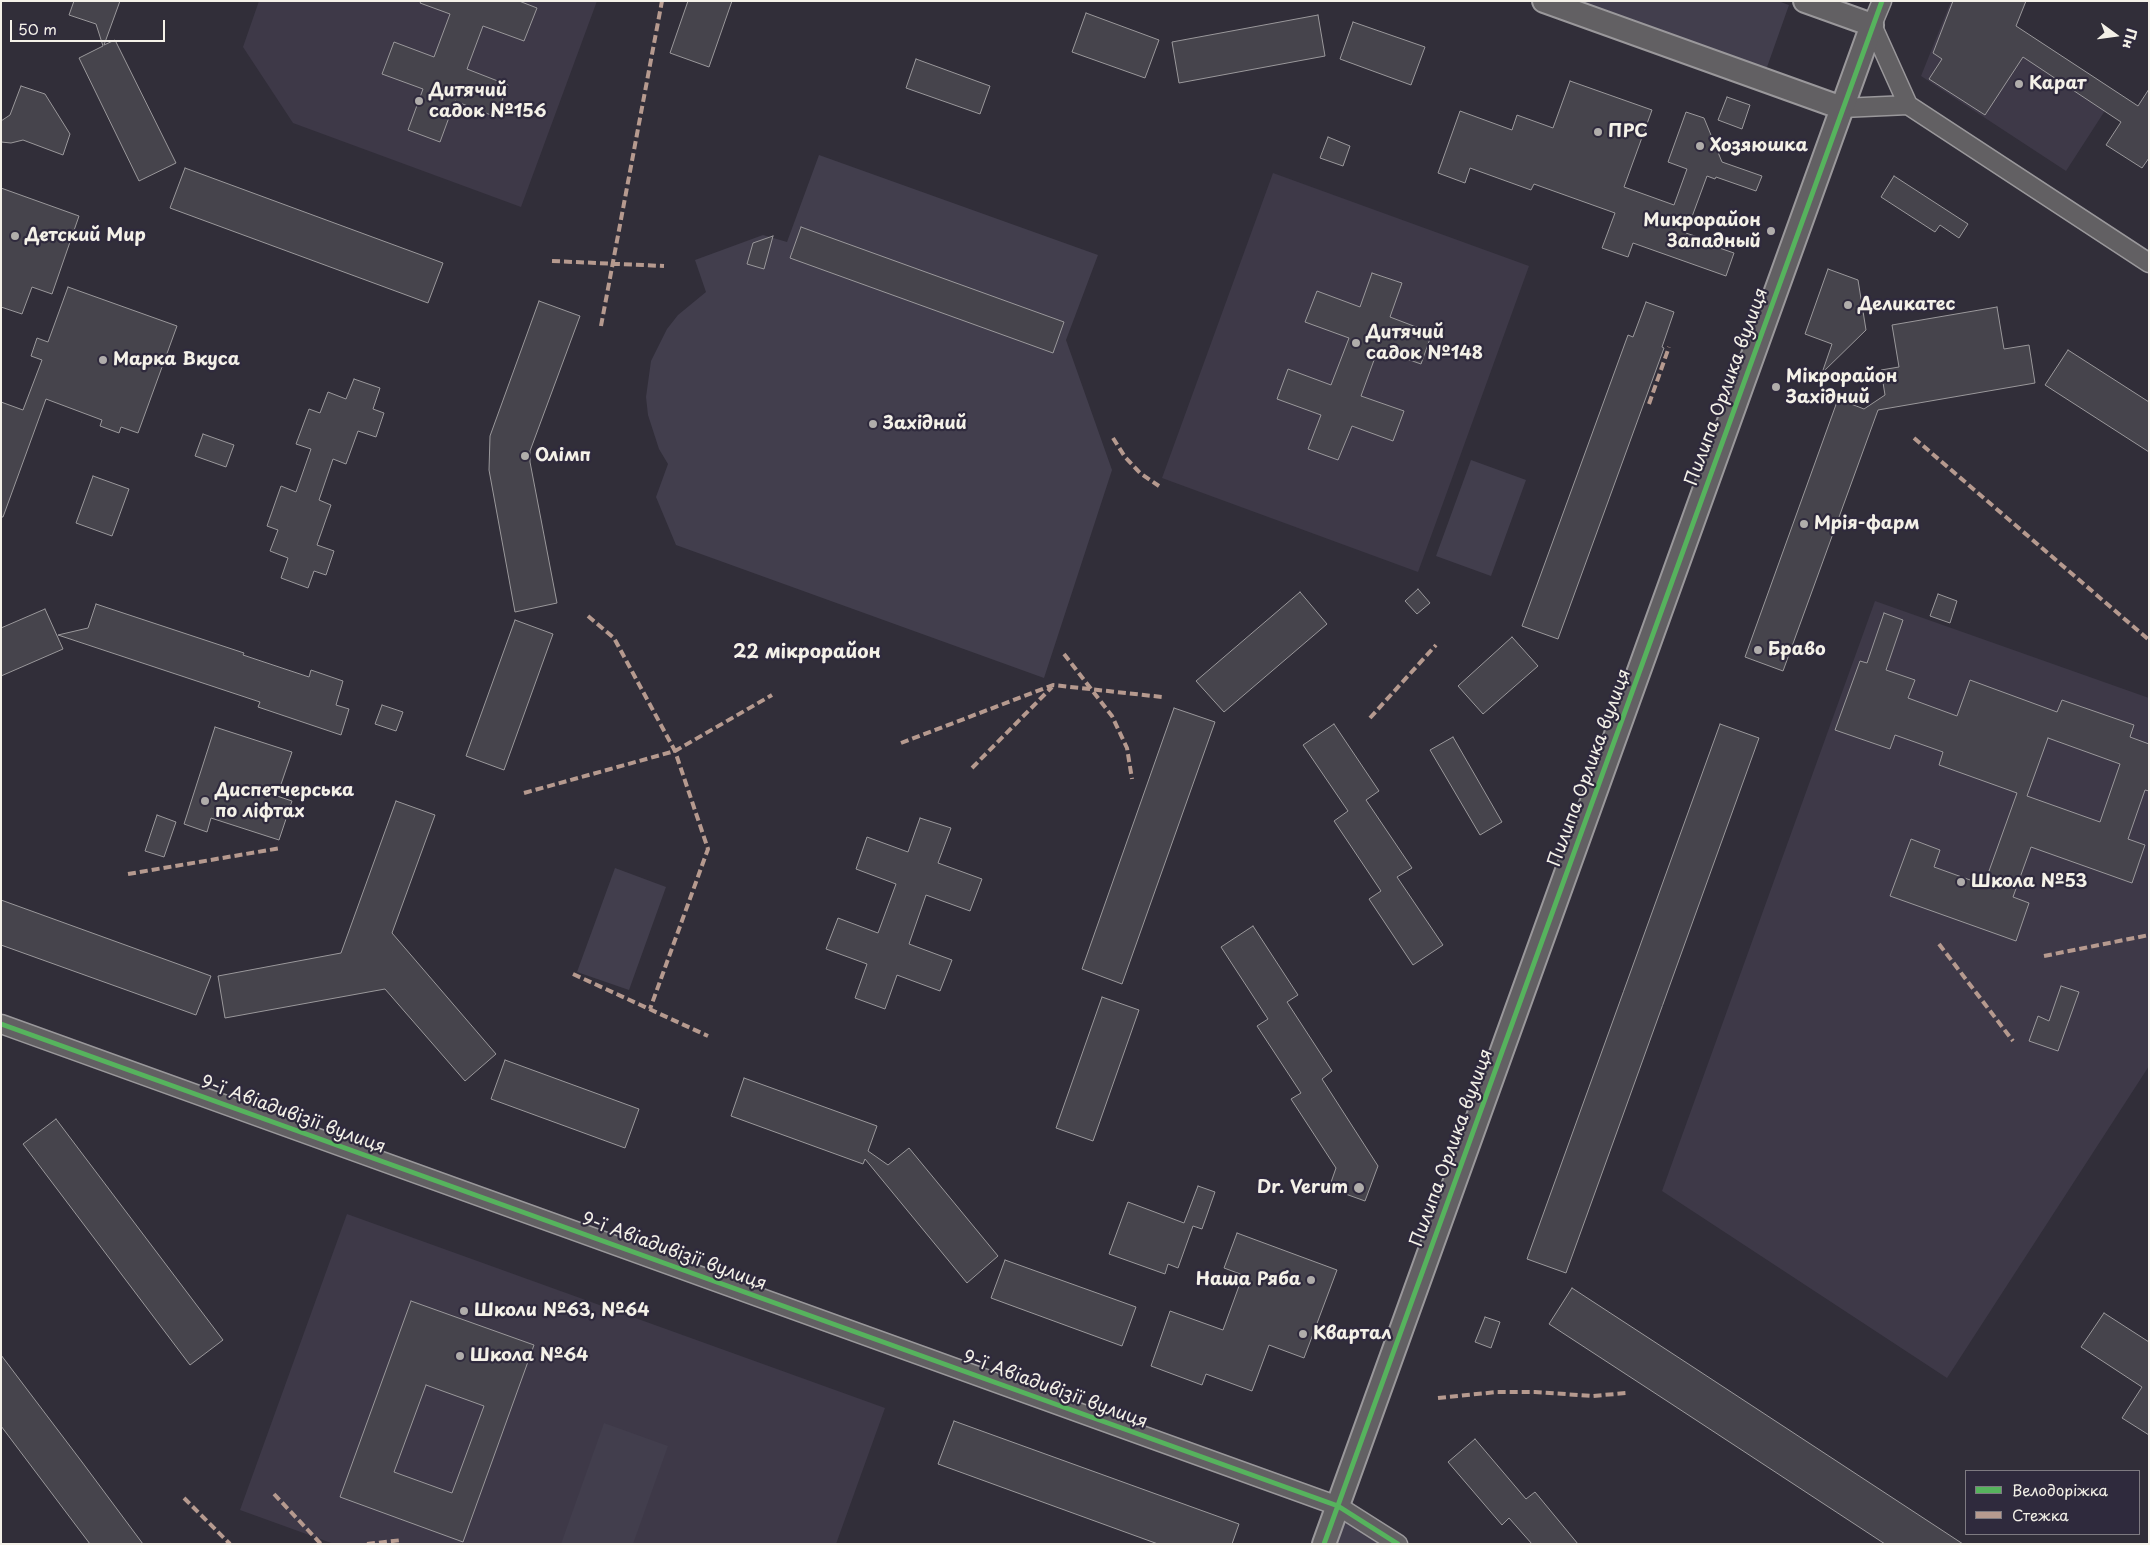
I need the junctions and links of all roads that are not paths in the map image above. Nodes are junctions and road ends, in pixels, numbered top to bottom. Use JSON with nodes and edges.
{"nodes":[{"id":1,"x":1544,"y":1,"type":"edge"},
{"id":2,"x":1805,"y":1,"type":"edge"},
{"id":3,"x":1882,"y":1,"type":"edge"},
{"id":4,"x":1872,"y":25,"type":"junction"},
{"id":5,"x":1908,"y":105,"type":"junction"},
{"id":6,"x":1842,"y":108,"type":"junction"},
{"id":7,"x":2149,"y":263,"type":"edge"},
{"id":8,"x":1,"y":1024,"type":"edge"},
{"id":9,"x":1338,"y":1506,"type":"junction"},
{"id":10,"x":1324,"y":1544,"type":"edge"},
{"id":11,"x":1398,"y":1544,"type":"edge"}],
"edges":[{"from":1,"to":6,"type":"street"},
{"from":2,"to":4,"type":"street"},
{"from":3,"to":4,"type":"street","name":"Пилипа Орлика вулиця"},
{"from":4,"to":5,"type":"street"},
{"from":4,"to":6,"type":"street","name":"Пилипа Орлика вулиця"},
{"from":5,"to":6,"type":"street"},
{"from":5,"to":7,"type":"street"},
{"from":6,"to":9,"type":"street","name":"Пилипа Орлика вулиця"},
{"from":8,"to":9,"type":"street","name":"9-ї Авіадивізії вулиця"},
{"from":9,"to":10,"type":"street","name":"Пилипа Орлика вулиця"},
{"from":9,"to":11,"type":"street","name":"9-ї Авіадивізії вулиця"}]}
